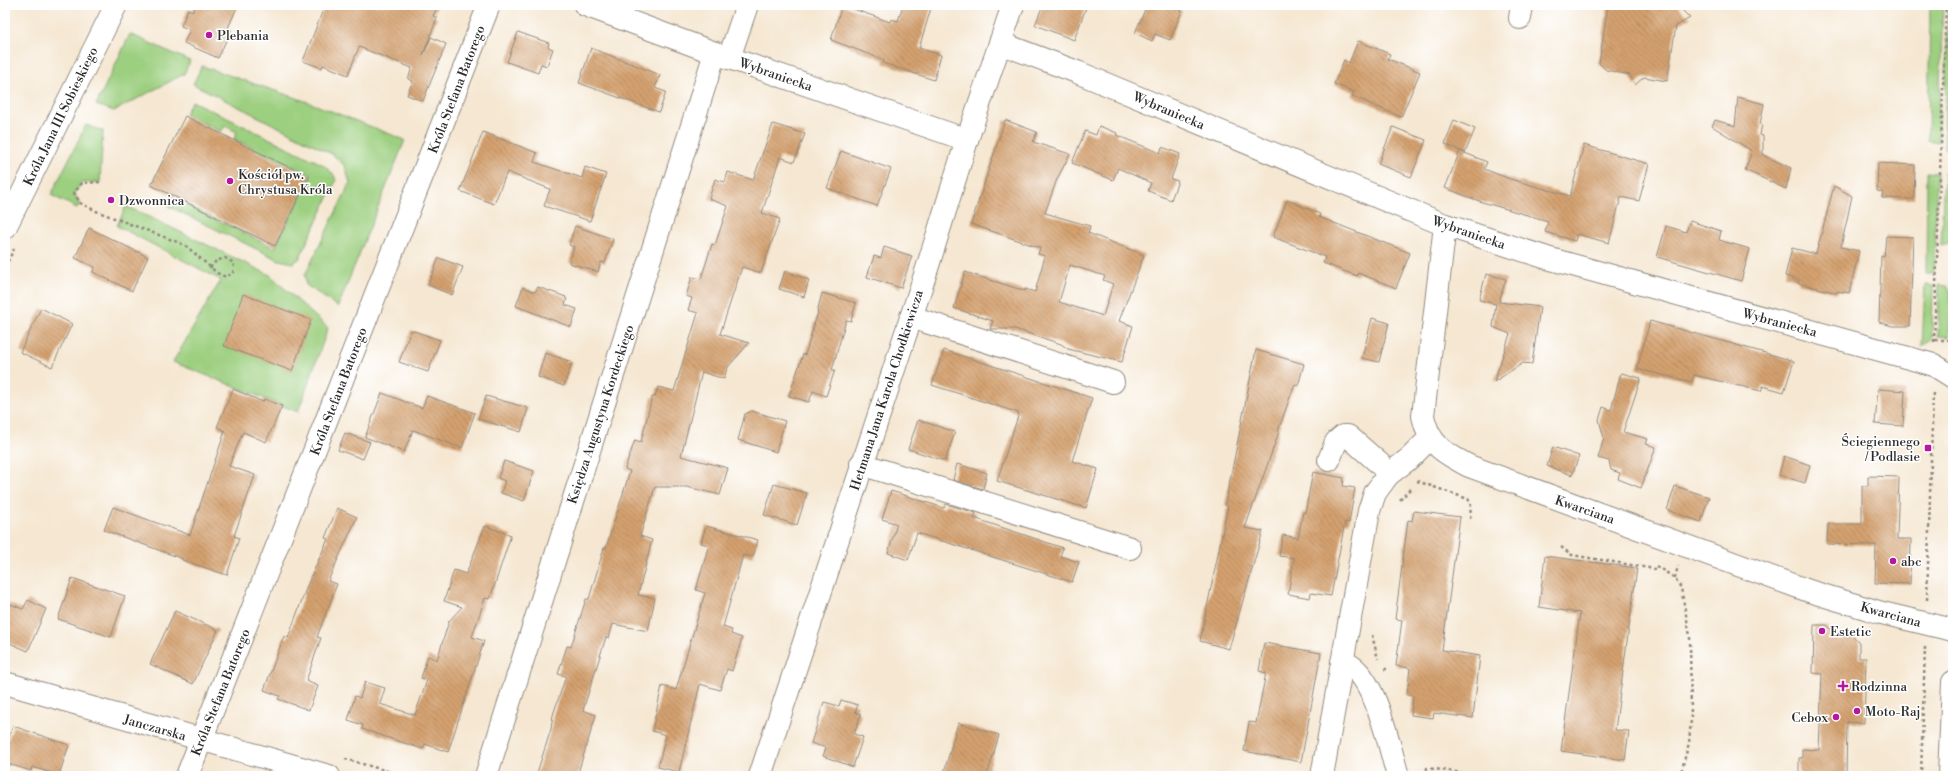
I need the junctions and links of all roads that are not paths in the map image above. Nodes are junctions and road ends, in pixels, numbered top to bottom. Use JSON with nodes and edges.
{"nodes":[{"id":1,"x":116,"y":5,"type":"edge"},
{"id":2,"x":489,"y":5,"type":"edge"},
{"id":3,"x":747,"y":5,"type":"edge"},
{"id":4,"x":1013,"y":5,"type":"edge"},
{"id":5,"x":596,"y":7,"type":"edge"},
{"id":6,"x":1000,"y":43,"type":"junction"},
{"id":7,"x":722,"y":55,"type":"junction"},
{"id":8,"x":967,"y":140,"type":"junction"},
{"id":9,"x":1445,"y":225,"type":"junction"},
{"id":10,"x":5,"y":228,"type":"edge"},
{"id":11,"x":911,"y":317,"type":"junction"},
{"id":12,"x":1943,"y":380,"type":"edge"},
{"id":13,"x":1113,"y":382,"type":"dead end"},
{"id":14,"x":1430,"y":438,"type":"junction"},
{"id":15,"x":1329,"y":460,"type":"dead end"},
{"id":16,"x":862,"y":464,"type":"junction"},
{"id":17,"x":1388,"y":475,"type":"junction"},
{"id":18,"x":1130,"y":548,"type":"dead end"},
{"id":19,"x":1953,"y":630,"type":"edge"},
{"id":20,"x":1342,"y":662,"type":"junction"},
{"id":21,"x":1953,"y":682,"type":"edge"},
{"id":22,"x":5,"y":683,"type":"edge"},
{"id":23,"x":202,"y":740,"type":"junction"},
{"id":24,"x":187,"y":776,"type":"edge"},
{"id":25,"x":329,"y":776,"type":"edge"},
{"id":26,"x":486,"y":776,"type":"edge"},
{"id":27,"x":760,"y":776,"type":"edge"},
{"id":28,"x":1322,"y":776,"type":"edge"},
{"id":29,"x":1398,"y":776,"type":"edge"},
{"id":30,"x":1949,"y":776,"type":"edge"}],
"edges":[{"from":1,"to":10,"type":"street","name":"Króla Jana III Sobieskiego"},
{"from":2,"to":23,"type":"street","name":"Króla Stefana Batorego"},
{"from":3,"to":7,"type":"street","name":"Księdza Augustyna Kordeckiego"},
{"from":4,"to":6,"type":"street","name":"Hetmana Jana Karola Chodkiewicza"},
{"from":5,"to":7,"type":"street","name":"Wybraniecka"},
{"from":6,"to":8,"type":"street","name":"Hetmana Jana Karola Chodkiewicza"},
{"from":6,"to":9,"type":"street","name":"Wybraniecka"},
{"from":7,"to":8,"type":"street","name":"Wybraniecka"},
{"from":7,"to":26,"type":"street","name":"Księdza Augustyna Kordeckiego"},
{"from":8,"to":11,"type":"street","name":"Hetmana Jana Karola Chodkiewicza"},
{"from":9,"to":12,"type":"street","name":"Wybraniecka"},
{"from":9,"to":14,"type":"street","name":"Kwarciana"},
{"from":11,"to":13,"type":"street"},
{"from":11,"to":16,"type":"street","name":"Hetmana Jana Karola Chodkiewicza"},
{"from":14,"to":17,"type":"street"},
{"from":14,"to":19,"type":"street","name":"Kwarciana"},
{"from":15,"to":17,"type":"street"},
{"from":16,"to":18,"type":"street"},
{"from":16,"to":27,"type":"street","name":"Hetmana Jana Karola Chodkiewicza"},
{"from":17,"to":20,"type":"street"},
{"from":20,"to":28,"type":"street"},
{"from":20,"to":29,"type":"street"},
{"from":21,"to":30,"type":"street"},
{"from":22,"to":23,"type":"street","name":"Janczarska"},
{"from":23,"to":24,"type":"street","name":"Króla Stefana Batorego"},
{"from":23,"to":25,"type":"street","name":"Janczarska"}]}
